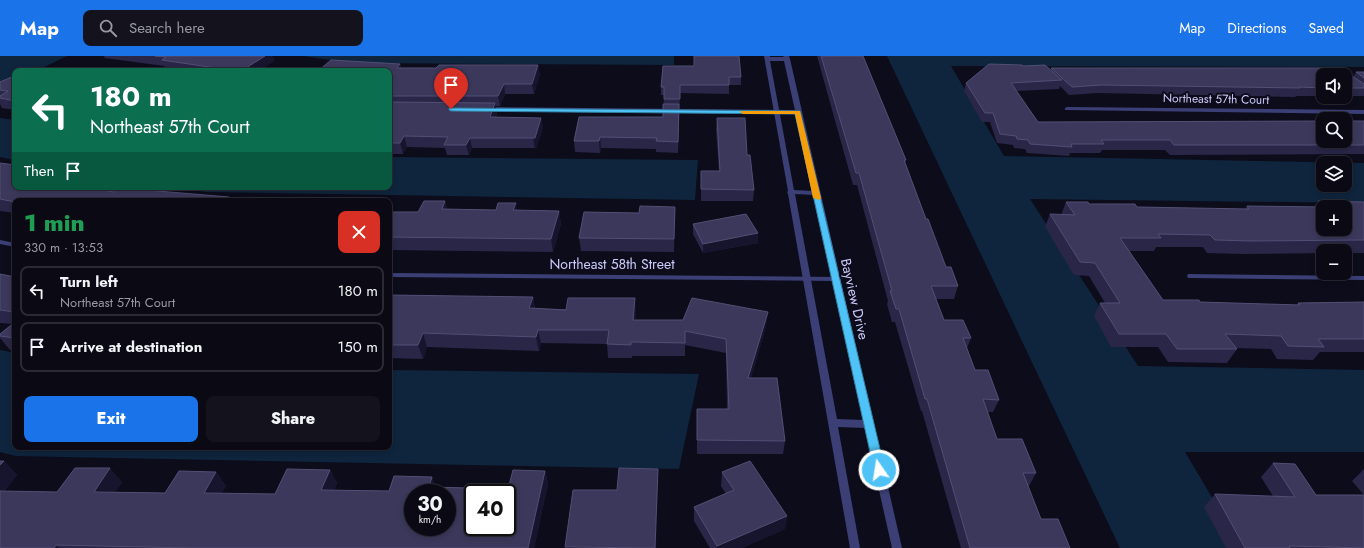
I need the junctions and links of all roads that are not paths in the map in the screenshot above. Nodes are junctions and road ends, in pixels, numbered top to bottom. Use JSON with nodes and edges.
{"nodes":[{"id":1,"x":767,"y":58,"type":"edge"},
{"id":2,"x":786,"y":58,"type":"edge"},
{"id":3,"x":484,"y":109,"type":"edge"},
{"id":4,"x":1067,"y":109,"type":"dead end"},
{"id":5,"x":776,"y":112,"type":"junction"},
{"id":6,"x":798,"y":112,"type":"junction"},
{"id":7,"x":1364,"y":112,"type":"edge"},
{"id":8,"x":790,"y":192,"type":"junction"},
{"id":9,"x":816,"y":193,"type":"junction"},
{"id":10,"x":0,"y":242,"type":"edge"},
{"id":11,"x":12,"y":244,"type":"edge"},
{"id":12,"x":392,"y":276,"type":"edge"},
{"id":13,"x":1191,"y":276,"type":"dead end"},
{"id":14,"x":806,"y":278,"type":"junction"},
{"id":15,"x":836,"y":278,"type":"junction"},
{"id":16,"x":1364,"y":278,"type":"edge"},
{"id":17,"x":832,"y":423,"type":"junction"},
{"id":18,"x":869,"y":424,"type":"junction"},
{"id":19,"x":855,"y":548,"type":"edge"},
{"id":20,"x":897,"y":548,"type":"edge"}],
"edges":[{"from":1,"to":2,"type":"street"},
{"from":1,"to":5,"type":"street"},
{"from":2,"to":6,"type":"street","name":"Bayview Drive"},
{"from":3,"to":5,"type":"street"},
{"from":4,"to":7,"type":"street","name":"Northeast 57th Court"},
{"from":5,"to":6,"type":"street"},
{"from":5,"to":8,"type":"street"},
{"from":6,"to":9,"type":"street","name":"Bayview Drive"},
{"from":8,"to":9,"type":"street"},
{"from":8,"to":14,"type":"street"},
{"from":9,"to":15,"type":"street","name":"Bayview Drive"},
{"from":10,"to":11,"type":"street"},
{"from":12,"to":14,"type":"street","name":"Northeast 58th Street"},
{"from":13,"to":16,"type":"street"},
{"from":14,"to":15,"type":"street","name":"Northeast 58th Street"},
{"from":14,"to":17,"type":"street"},
{"from":15,"to":18,"type":"street","name":"Bayview Drive"},
{"from":17,"to":18,"type":"street"},
{"from":17,"to":19,"type":"street"},
{"from":18,"to":20,"type":"street","name":"Bayview Drive"}]}
